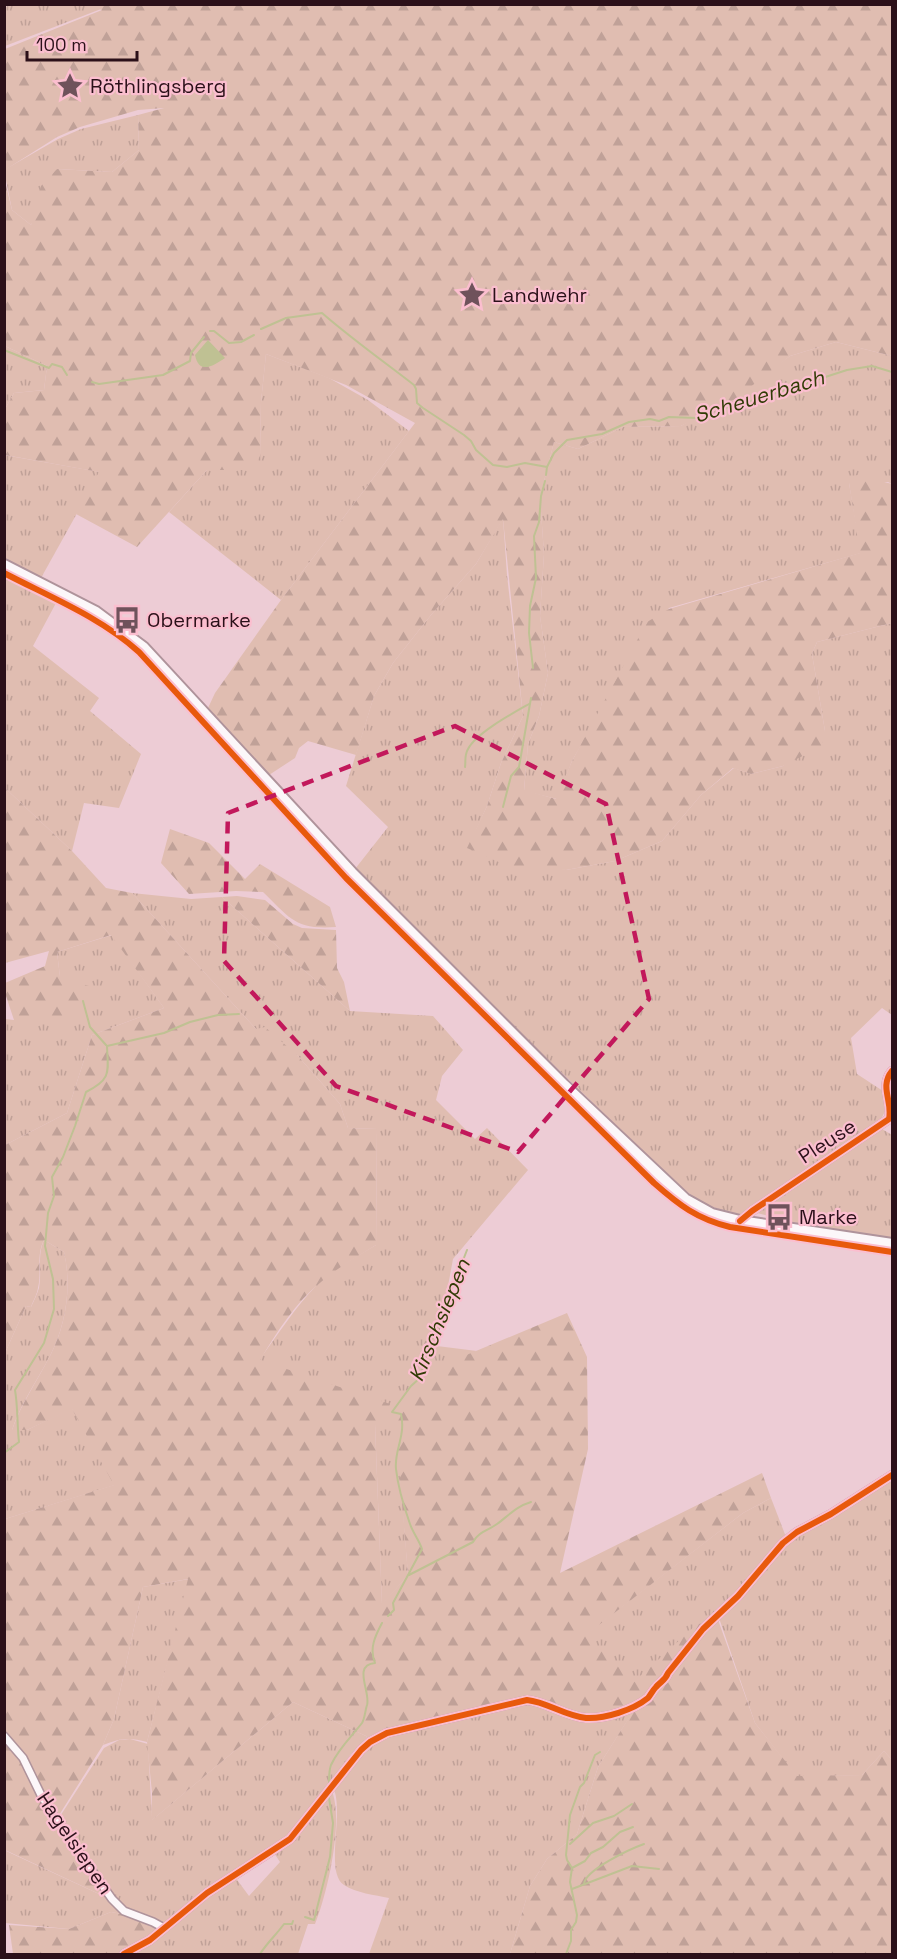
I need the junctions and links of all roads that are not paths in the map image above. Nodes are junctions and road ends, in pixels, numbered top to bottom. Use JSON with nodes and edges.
{"nodes":[{"id":1,"x":4,"y":565,"type":"edge"},
{"id":2,"x":892,"y":1071,"type":"edge"},
{"id":3,"x":740,"y":1221,"type":"junction"},
{"id":4,"x":892,"y":1244,"type":"edge"},
{"id":5,"x":892,"y":1475,"type":"edge"},
{"id":6,"x":4,"y":1736,"type":"edge"},
{"id":7,"x":164,"y":1928,"type":"junction"},
{"id":8,"x":124,"y":1954,"type":"edge"}],
"edges":[{"from":1,"to":3,"type":"main road"},
{"from":2,"to":3,"type":"street","name":"Pleuse"},
{"from":3,"to":4,"type":"main road"},
{"from":5,"to":7,"type":"street"},
{"from":6,"to":7,"type":"street","name":"Hagelsiepen"},
{"from":7,"to":8,"type":"street"}]}
